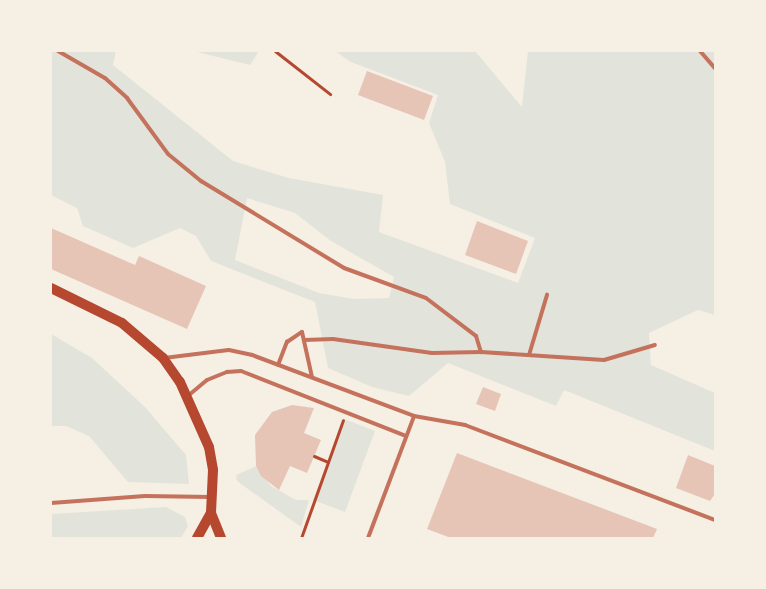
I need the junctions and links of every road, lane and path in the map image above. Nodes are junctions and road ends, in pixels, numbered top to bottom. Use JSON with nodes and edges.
{"nodes":[{"id":1,"x":58,"y":51,"type":"edge"},
{"id":2,"x":275,"y":51,"type":"edge"},
{"id":3,"x":700,"y":51,"type":"edge"},
{"id":4,"x":715,"y":68,"type":"edge"},
{"id":5,"x":330,"y":94,"type":"dead end"},
{"id":6,"x":51,"y":288,"type":"edge"},
{"id":7,"x":547,"y":296,"type":"dead end"},
{"id":8,"x":304,"y":340,"type":"junction"},
{"id":9,"x":655,"y":345,"type":"dead end"},
{"id":10,"x":480,"y":352,"type":"junction"},
{"id":11,"x":529,"y":355,"type":"junction"},
{"id":12,"x":163,"y":358,"type":"junction"},
{"id":13,"x":278,"y":365,"type":"junction"},
{"id":14,"x":312,"y":378,"type":"junction"},
{"id":15,"x":189,"y":395,"type":"junction"},
{"id":16,"x":346,"y":412,"type":"junction"},
{"id":17,"x":414,"y":416,"type":"junction"},
{"id":18,"x":406,"y":436,"type":"junction"},
{"id":19,"x":315,"y":456,"type":"dead end"},
{"id":20,"x":328,"y":462,"type":"junction"},
{"id":21,"x":212,"y":497,"type":"junction"},
{"id":22,"x":51,"y":503,"type":"edge"},
{"id":23,"x":211,"y":513,"type":"junction"},
{"id":24,"x":715,"y":520,"type":"edge"},
{"id":25,"x":197,"y":538,"type":"edge"},
{"id":26,"x":221,"y":538,"type":"edge"},
{"id":27,"x":301,"y":538,"type":"edge"},
{"id":28,"x":368,"y":538,"type":"edge"}],
"edges":[{"from":1,"to":10,"type":"lane"},
{"from":2,"to":5,"type":"path"},
{"from":3,"to":4,"type":"lane"},
{"from":6,"to":12,"type":"main road"},
{"from":7,"to":11,"type":"lane"},
{"from":8,"to":10,"type":"lane"},
{"from":8,"to":13,"type":"lane"},
{"from":8,"to":14,"type":"lane"},
{"from":9,"to":11,"type":"lane"},
{"from":10,"to":11,"type":"lane"},
{"from":12,"to":13,"type":"lane"},
{"from":12,"to":15,"type":"main road"},
{"from":13,"to":14,"type":"lane"},
{"from":14,"to":17,"type":"lane"},
{"from":15,"to":16,"type":"lane"},
{"from":15,"to":21,"type":"main road"},
{"from":16,"to":18,"type":"lane"},
{"from":16,"to":20,"type":"path"},
{"from":17,"to":18,"type":"lane"},
{"from":17,"to":24,"type":"lane"},
{"from":18,"to":28,"type":"lane"},
{"from":19,"to":20,"type":"path"},
{"from":20,"to":27,"type":"path"},
{"from":21,"to":22,"type":"lane"},
{"from":21,"to":23,"type":"main road"},
{"from":23,"to":25,"type":"main road"},
{"from":23,"to":26,"type":"main road"}]}
